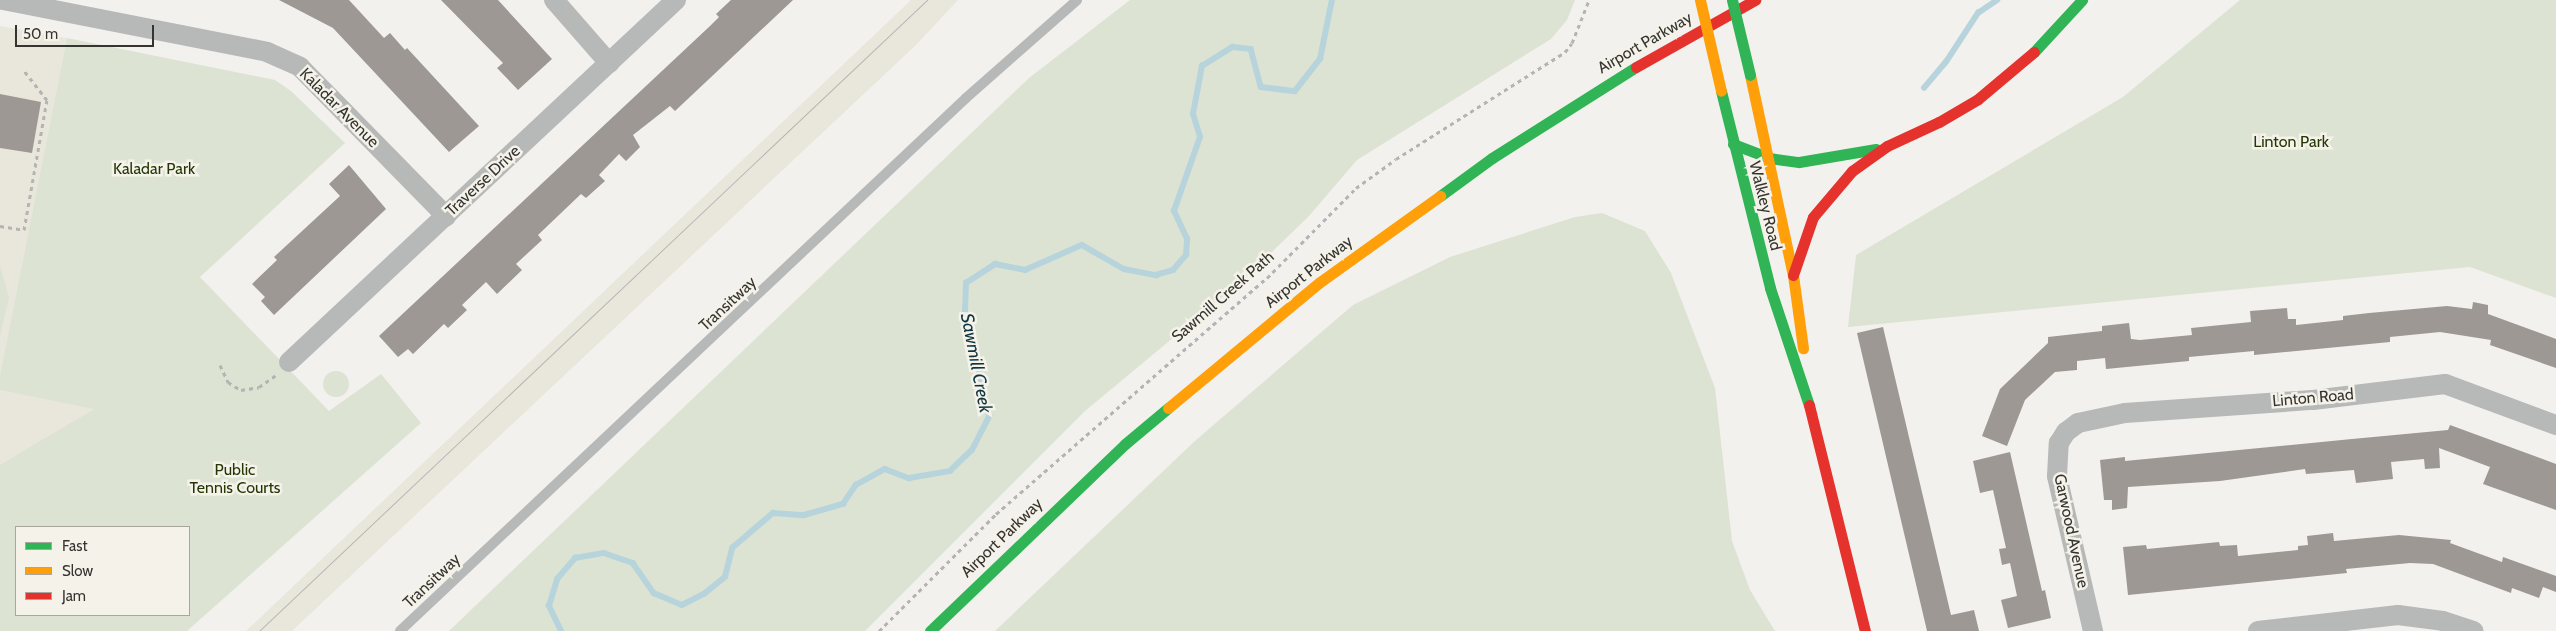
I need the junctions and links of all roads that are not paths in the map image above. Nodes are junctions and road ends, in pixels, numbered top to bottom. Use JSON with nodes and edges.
{"nodes":[{"id":1,"x":4,"y":0,"type":"edge"},
{"id":2,"x":554,"y":0,"type":"edge"},
{"id":3,"x":676,"y":0,"type":"edge"},
{"id":4,"x":1077,"y":0,"type":"edge"},
{"id":5,"x":1700,"y":0,"type":"edge"},
{"id":6,"x":1732,"y":0,"type":"edge"},
{"id":7,"x":1755,"y":0,"type":"edge"},
{"id":8,"x":2082,"y":0,"type":"edge"},
{"id":9,"x":609,"y":63,"type":"junction"},
{"id":10,"x":1732,"y":144,"type":"junction"},
{"id":11,"x":1887,"y":146,"type":"junction"},
{"id":12,"x":1769,"y":158,"type":"junction"},
{"id":13,"x":446,"y":216,"type":"junction"},
{"id":14,"x":1793,"y":275,"type":"junction"},
{"id":15,"x":289,"y":362,"type":"road end"},
{"id":16,"x":1813,"y":417,"type":"junction"},
{"id":17,"x":2556,"y":425,"type":"edge"},
{"id":18,"x":2066,"y":432,"type":"joint"},
{"id":19,"x":2326,"y":628,"type":"edge"},
{"id":20,"x":400,"y":631,"type":"edge"},
{"id":21,"x":930,"y":631,"type":"edge"},
{"id":22,"x":1864,"y":631,"type":"edge"},
{"id":23,"x":2093,"y":631,"type":"edge"},
{"id":24,"x":2258,"y":631,"type":"edge"},
{"id":25,"x":2473,"y":631,"type":"edge"}],
"edges":[{"from":1,"to":13,"type":"street","name":"Kaladar Avenue"},
{"from":2,"to":9,"type":"street"},
{"from":3,"to":9,"type":"street","name":"Traverse Drive"},
{"from":4,"to":20,"type":"lane","name":"Transitway"},
{"from":5,"to":10,"type":"main road","name":"Walkley Road","bridge":true},
{"from":6,"to":12,"type":"main road","name":"Walkley Road","bridge":true},
{"from":7,"to":21,"type":"main road","name":"Airport Parkway"},
{"from":8,"to":11,"type":"main road"},
{"from":9,"to":13,"type":"street","name":"Traverse Drive"},
{"from":10,"to":12,"type":"main road"},
{"from":10,"to":16,"type":"main road","name":"Walkley Road"},
{"from":11,"to":12,"type":"main road"},
{"from":11,"to":14,"type":"main road"},
{"from":12,"to":14,"type":"main road","name":"Walkley Road"},
{"from":13,"to":15,"type":"street","name":"Traverse Drive"},
{"from":14,"to":16,"type":"main road","name":"Walkley Road"},
{"from":16,"to":22,"type":"main road","name":"Walkley Road"},
{"from":17,"to":18,"type":"street","name":"Linton Road"},
{"from":18,"to":23,"type":"street","name":"Garwood Avenue"},
{"from":19,"to":24,"type":"street"},
{"from":19,"to":25,"type":"street"}]}
